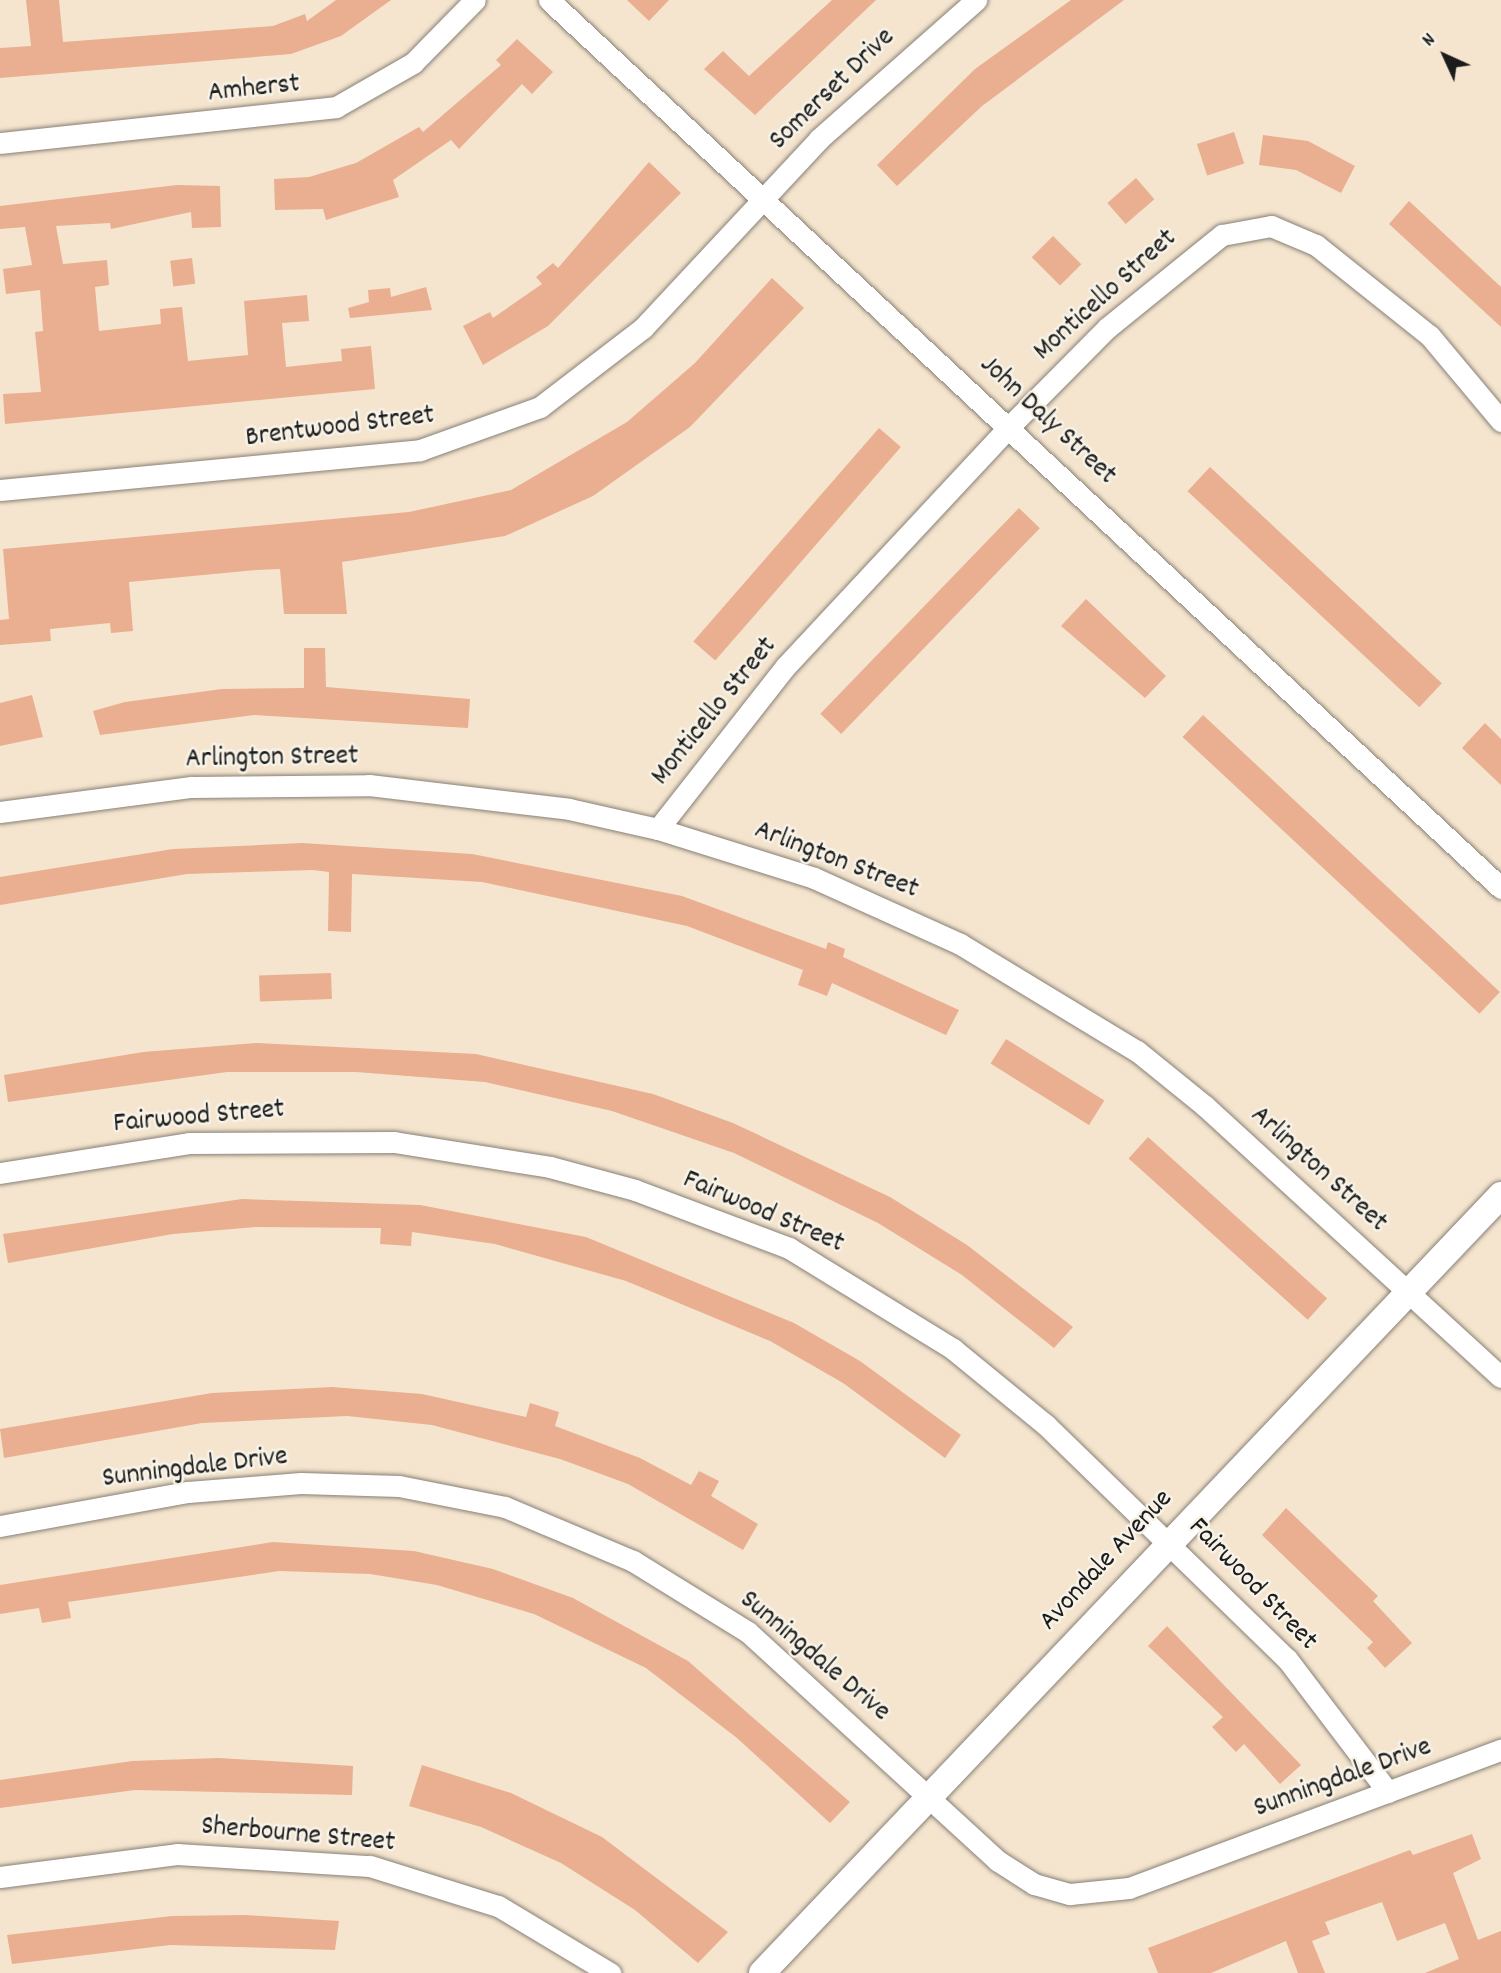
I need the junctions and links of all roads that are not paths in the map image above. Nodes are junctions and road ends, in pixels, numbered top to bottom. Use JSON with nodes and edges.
{"nodes":[{"id":1,"x":475,"y":0,"type":"edge"},
{"id":2,"x":549,"y":0,"type":"edge"},
{"id":3,"x":976,"y":0,"type":"edge"},
{"id":4,"x":0,"y":144,"type":"edge"},
{"id":5,"x":764,"y":196,"type":"junction"},
{"id":6,"x":1501,"y":421,"type":"edge"},
{"id":7,"x":1011,"y":425,"type":"junction"},
{"id":8,"x":0,"y":490,"type":"edge"},
{"id":9,"x":0,"y":812,"type":"edge"},
{"id":10,"x":658,"y":829,"type":"junction"},
{"id":11,"x":1501,"y":888,"type":"edge"},
{"id":12,"x":0,"y":1173,"type":"edge"},
{"id":13,"x":1501,"y":1195,"type":"edge"},
{"id":14,"x":1407,"y":1294,"type":"junction"},
{"id":15,"x":1501,"y":1377,"type":"edge"},
{"id":16,"x":0,"y":1526,"type":"edge"},
{"id":17,"x":1170,"y":1541,"type":"junction"},
{"id":18,"x":1501,"y":1750,"type":"edge"},
{"id":19,"x":1388,"y":1792,"type":"junction"},
{"id":20,"x":929,"y":1797,"type":"junction"},
{"id":21,"x":0,"y":1877,"type":"edge"},
{"id":22,"x":610,"y":1973,"type":"edge"},
{"id":23,"x":762,"y":1973,"type":"edge"}],
"edges":[{"from":1,"to":4,"type":"street","name":"Amherst"},
{"from":2,"to":5,"type":"street","name":"John Daly Street"},
{"from":3,"to":5,"type":"street","name":"Somerset Drive"},
{"from":5,"to":7,"type":"street","name":"John Daly Street"},
{"from":5,"to":8,"type":"street","name":"Brentwood Street"},
{"from":6,"to":7,"type":"street","name":"Monticello Street"},
{"from":7,"to":10,"type":"street","name":"Monticello Street"},
{"from":7,"to":11,"type":"street","name":"John Daly Street"},
{"from":9,"to":10,"type":"street","name":"Arlington Street"},
{"from":10,"to":14,"type":"street","name":"Arlington Street"},
{"from":12,"to":17,"type":"street","name":"Fairwood Street"},
{"from":13,"to":14,"type":"street","name":"Avondale Avenue"},
{"from":14,"to":15,"type":"street","name":"Arlington Street"},
{"from":14,"to":17,"type":"street","name":"Avondale Avenue"},
{"from":16,"to":20,"type":"street","name":"Sunningdale Drive"},
{"from":17,"to":19,"type":"street","name":"Fairwood Street"},
{"from":17,"to":20,"type":"street","name":"Avondale Avenue"},
{"from":18,"to":19,"type":"street","name":"Sunningdale Drive"},
{"from":19,"to":20,"type":"street","name":"Sunningdale Drive"},
{"from":20,"to":23,"type":"street","name":"Avondale Avenue"},
{"from":21,"to":22,"type":"street","name":"Sherbourne Street"}]}
